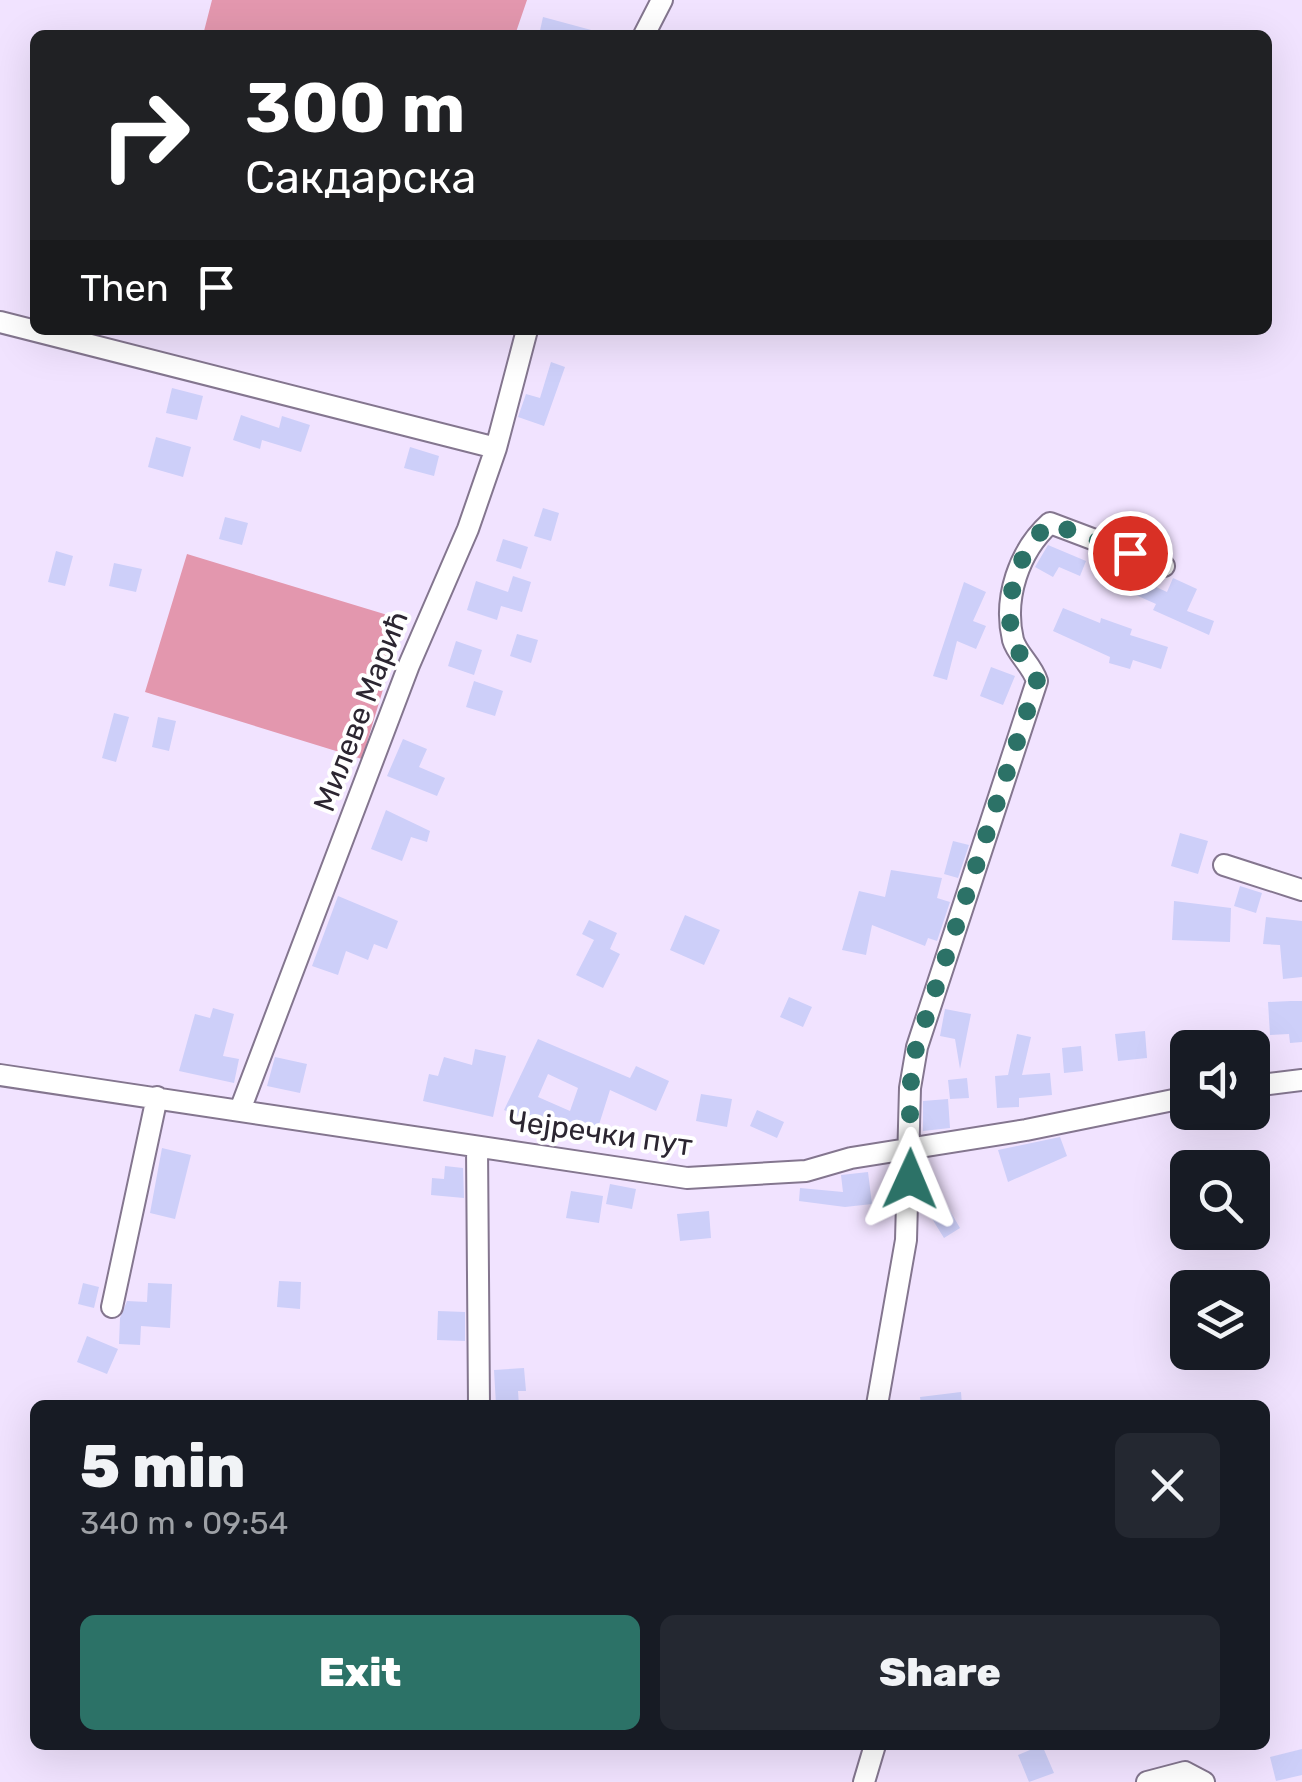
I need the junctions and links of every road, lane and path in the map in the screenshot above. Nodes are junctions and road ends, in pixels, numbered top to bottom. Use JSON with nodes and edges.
{"nodes":[{"id":1,"x":662,"y":0,"type":"edge"},
{"id":2,"x":647,"y":30,"type":"edge"},
{"id":3,"x":0,"y":322,"type":"edge"},
{"id":4,"x":30,"y":330,"type":"edge"},
{"id":5,"x":51,"y":335,"type":"edge"},
{"id":6,"x":525,"y":335,"type":"edge"},
{"id":7,"x":496,"y":448,"type":"junction"},
{"id":8,"x":1164,"y":566,"type":"dead end"},
{"id":9,"x":1224,"y":865,"type":"dead end"},
{"id":10,"x":1302,"y":890,"type":"edge"},
{"id":11,"x":0,"y":1074,"type":"edge"},
{"id":12,"x":1302,"y":1080,"type":"edge"},
{"id":13,"x":1270,"y":1084,"type":"edge"},
{"id":14,"x":157,"y":1097,"type":"junction"},
{"id":15,"x":1170,"y":1100,"type":"edge"},
{"id":16,"x":240,"y":1110,"type":"junction"},
{"id":17,"x":477,"y":1147,"type":"junction"},
{"id":18,"x":911,"y":1148,"type":"junction"},
{"id":19,"x":112,"y":1307,"type":"dead end"},
{"id":20,"x":478,"y":1400,"type":"edge"},
{"id":21,"x":878,"y":1400,"type":"edge"},
{"id":22,"x":874,"y":1750,"type":"edge"},
{"id":23,"x":864,"y":1782,"type":"edge"},
{"id":24,"x":1147,"y":1782,"type":"edge"},
{"id":25,"x":1204,"y":1782,"type":"edge"}],
"edges":[{"from":1,"to":2,"type":"street"},
{"from":3,"to":4,"type":"street"},
{"from":5,"to":7,"type":"street"},
{"from":6,"to":7,"type":"street","name":"Милеве Мaрић"},
{"from":7,"to":16,"type":"street","name":"Милеве Мaрић"},
{"from":8,"to":18,"type":"street"},
{"from":9,"to":10,"type":"street"},
{"from":11,"to":14,"type":"street","name":"Чејречки пут"},
{"from":12,"to":13,"type":"street"},
{"from":14,"to":16,"type":"street","name":"Чејречки пут"},
{"from":14,"to":19,"type":"street"},
{"from":15,"to":18,"type":"street","name":"Чејречки пут"},
{"from":16,"to":17,"type":"street","name":"Чејречки пут"},
{"from":17,"to":18,"type":"street","name":"Чејречки пут"},
{"from":17,"to":20,"type":"street","name":"Чејречки пут"},
{"from":18,"to":21,"type":"street"},
{"from":22,"to":23,"type":"street"},
{"from":24,"to":25,"type":"street"}]}
